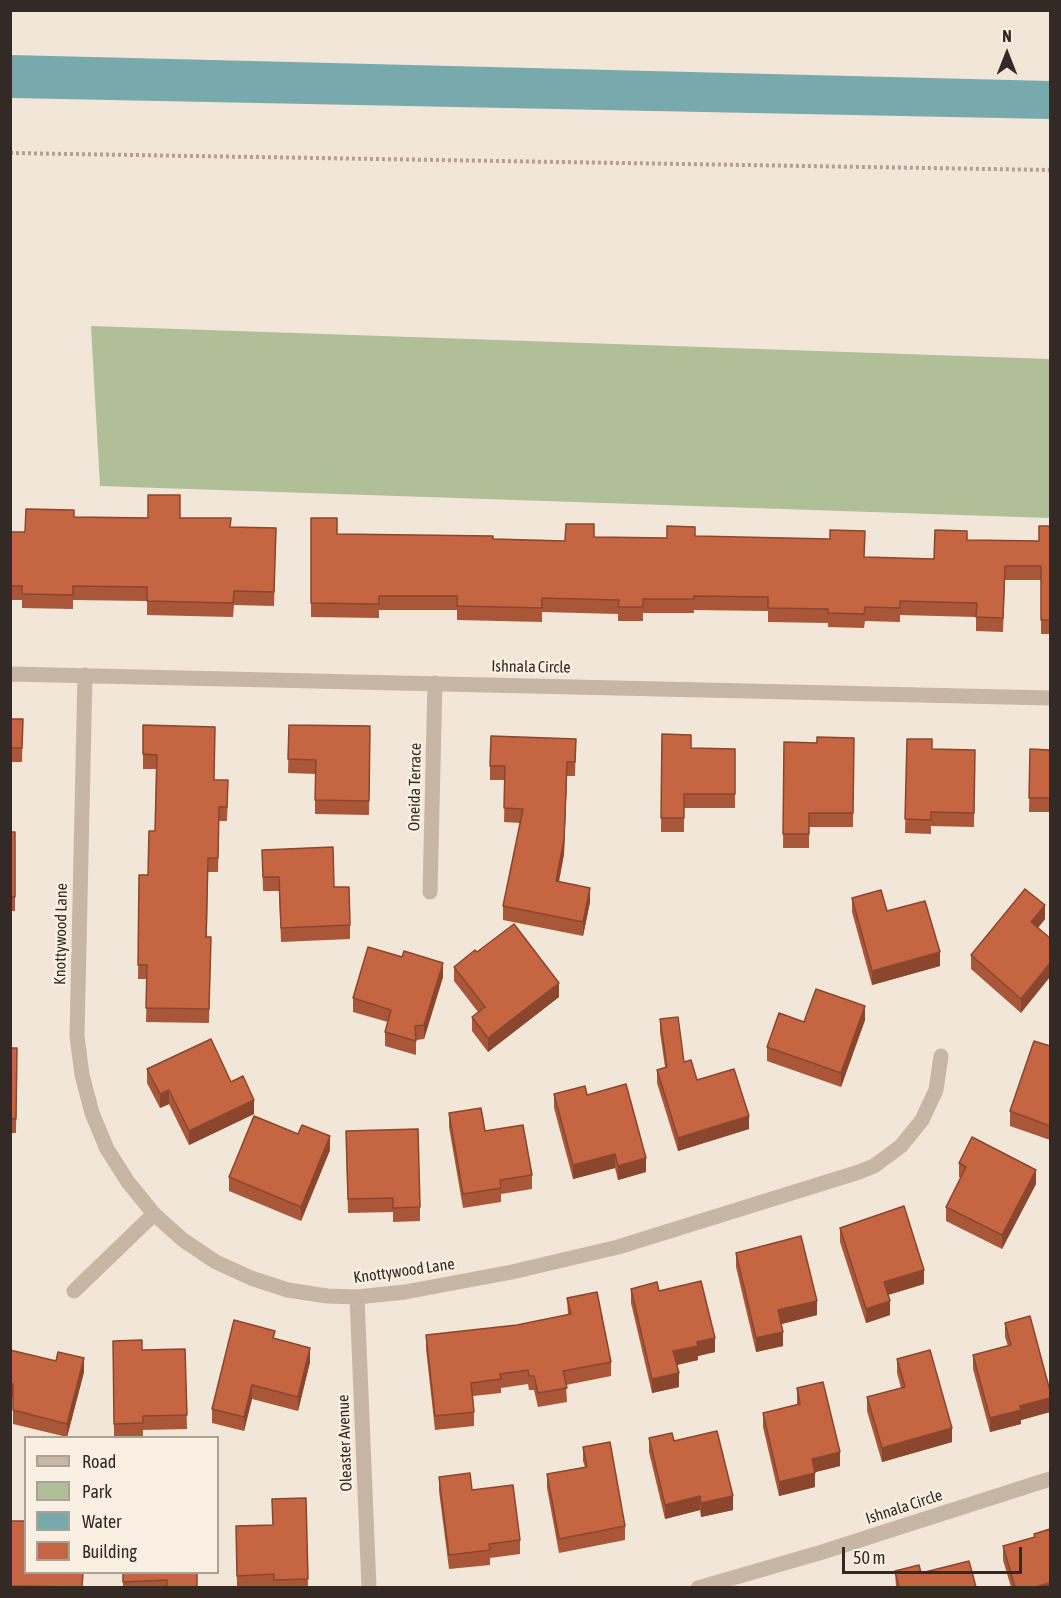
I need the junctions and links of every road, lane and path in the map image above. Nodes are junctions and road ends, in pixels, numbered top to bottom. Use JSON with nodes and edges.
{"nodes":[{"id":1,"x":10,"y":153,"type":"edge"},
{"id":2,"x":1050,"y":170,"type":"edge"},
{"id":3,"x":10,"y":674,"type":"edge"},
{"id":4,"x":85,"y":675,"type":"junction"},
{"id":5,"x":435,"y":683,"type":"junction"},
{"id":6,"x":1050,"y":698,"type":"edge"},
{"id":7,"x":430,"y":892,"type":"dead end"},
{"id":8,"x":941,"y":1056,"type":"dead end"},
{"id":9,"x":154,"y":1214,"type":"junction"},
{"id":10,"x":74,"y":1291,"type":"dead end"},
{"id":11,"x":357,"y":1297,"type":"junction"},
{"id":12,"x":1050,"y":1479,"type":"edge"},
{"id":13,"x":369,"y":1587,"type":"edge"},
{"id":14,"x":698,"y":1587,"type":"edge"}],
"edges":[{"from":1,"to":2,"type":"path"},
{"from":3,"to":4,"type":"street","name":"Ishnala Circle"},
{"from":4,"to":5,"type":"street","name":"Ishnala Circle"},
{"from":4,"to":9,"type":"street","name":"Knottywood Lane"},
{"from":5,"to":6,"type":"street","name":"Ishnala Circle"},
{"from":5,"to":7,"type":"street","name":"Oneida Terrace"},
{"from":8,"to":11,"type":"street","name":"Knottywood Lane"},
{"from":9,"to":10,"type":"street"},
{"from":9,"to":11,"type":"street","name":"Knottywood Lane"},
{"from":11,"to":13,"type":"street","name":"Oleaster Avenue"},
{"from":12,"to":14,"type":"street","name":"Ishnala Circle"}]}
